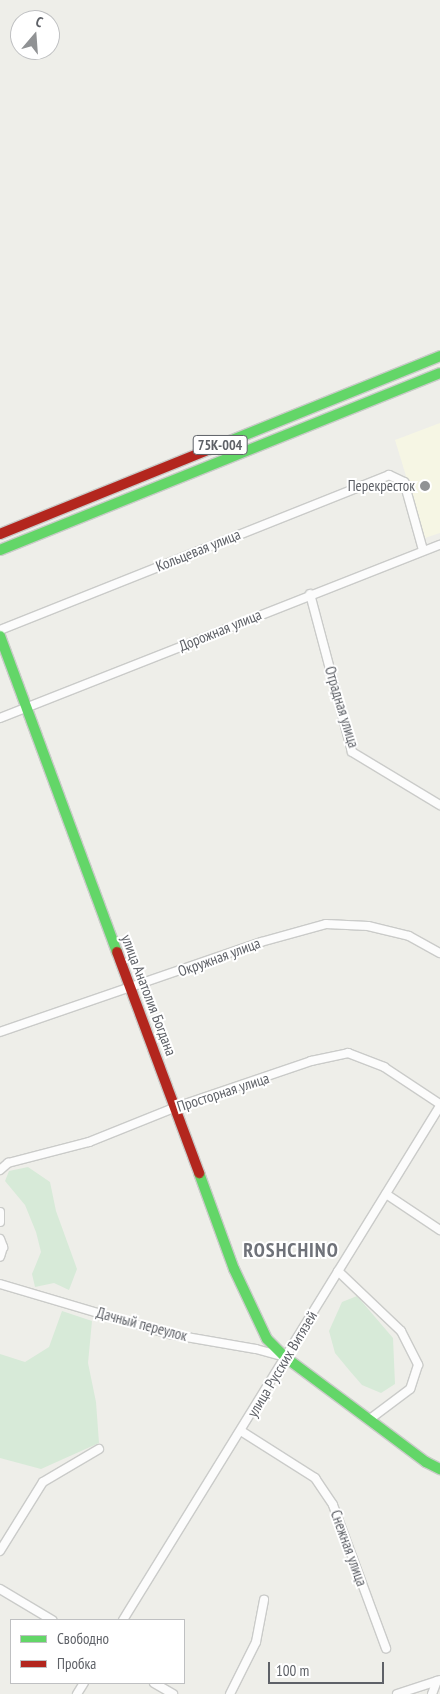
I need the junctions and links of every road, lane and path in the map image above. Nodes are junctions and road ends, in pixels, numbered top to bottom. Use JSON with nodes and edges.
{"nodes":[{"id":1,"x":440,"y":356,"type":"edge"},
{"id":2,"x":440,"y":373,"type":"edge"},
{"id":3,"x":0,"y":534,"type":"edge"},
{"id":4,"x":440,"y":545,"type":"edge"},
{"id":5,"x":0,"y":550,"type":"edge"},
{"id":6,"x":423,"y":550,"type":"junction"},
{"id":7,"x":310,"y":594,"type":"junction"},
{"id":8,"x":0,"y":630,"type":"edge"},
{"id":9,"x":0,"y":636,"type":"edge"},
{"id":10,"x":26,"y":707,"type":"junction"},
{"id":11,"x":0,"y":718,"type":"edge"},
{"id":12,"x":440,"y":805,"type":"edge"},
{"id":13,"x":440,"y":953,"type":"edge"},
{"id":14,"x":129,"y":989,"type":"junction"},
{"id":15,"x":0,"y":1032,"type":"edge"},
{"id":16,"x":440,"y":1105,"type":"edge"},
{"id":17,"x":176,"y":1107,"type":"junction"},
{"id":18,"x":0,"y":1170,"type":"edge"},
{"id":19,"x":386,"y":1194,"type":"junction"},
{"id":20,"x":0,"y":1212,"type":"edge"},
{"id":21,"x":0,"y":1222,"type":"edge"},
{"id":22,"x":440,"y":1230,"type":"edge"},
{"id":23,"x":0,"y":1239,"type":"edge"},
{"id":24,"x":0,"y":1257,"type":"edge"},
{"id":25,"x":338,"y":1271,"type":"junction"},
{"id":26,"x":0,"y":1284,"type":"edge"},
{"id":27,"x":285,"y":1357,"type":"junction"},
{"id":28,"x":370,"y":1419,"type":"junction"},
{"id":29,"x":241,"y":1431,"type":"junction"},
{"id":30,"x":99,"y":1449,"type":"dead end"},
{"id":31,"x":440,"y":1469,"type":"edge"},
{"id":32,"x":0,"y":1551,"type":"edge"},
{"id":33,"x":0,"y":1589,"type":"edge"},
{"id":34,"x":264,"y":1600,"type":"dead end"},
{"id":35,"x":50,"y":1619,"type":"edge"},
{"id":36,"x":124,"y":1619,"type":"edge"},
{"id":37,"x":386,"y":1648,"type":"dead end"},
{"id":38,"x":156,"y":1684,"type":"edge"},
{"id":39,"x":439,"y":1684,"type":"edge"},
{"id":40,"x":173,"y":1694,"type":"edge"},
{"id":41,"x":230,"y":1694,"type":"edge"},
{"id":42,"x":397,"y":1694,"type":"edge"},
{"id":43,"x":432,"y":1694,"type":"edge"}],
"edges":[{"from":1,"to":3,"type":"main road","number":"75К-004"},
{"from":2,"to":5,"type":"main road","number":"75К-004"},
{"from":4,"to":6,"type":"street","name":"Дорожная улица"},
{"from":6,"to":7,"type":"street","name":"Дорожная улица"},
{"from":6,"to":8,"type":"street","name":"Кольцевая улица"},
{"from":7,"to":10,"type":"street","name":"Дорожная улица"},
{"from":7,"to":12,"type":"street","name":"Отрадная улица"},
{"from":9,"to":10,"type":"main road","name":"улица Анатолия Богдана"},
{"from":10,"to":11,"type":"street","name":"Дорожная улица"},
{"from":10,"to":14,"type":"main road","name":"улица Анатолия Богдана"},
{"from":13,"to":14,"type":"street","name":"Окружная улица"},
{"from":14,"to":15,"type":"street","name":"Окружная улица"},
{"from":14,"to":17,"type":"main road","name":"улица Анатолия Богдана"},
{"from":16,"to":17,"type":"street","name":"Просторная улица"},
{"from":16,"to":19,"type":"street","name":"улица Русских Витязей"},
{"from":17,"to":18,"type":"street","name":"Просторная улица"},
{"from":17,"to":27,"type":"main road","name":"улица Анатолия Богдана"},
{"from":19,"to":22,"type":"street"},
{"from":19,"to":25,"type":"street","name":"улица Русских Витязей"},
{"from":20,"to":21,"type":"street"},
{"from":23,"to":24,"type":"street"},
{"from":25,"to":27,"type":"street","name":"улица Русских Витязей"},
{"from":25,"to":28,"type":"street"},
{"from":26,"to":27,"type":"street","name":"Дачный переулок"},
{"from":27,"to":28,"type":"main road","name":"улица Анатолия Богдана"},
{"from":27,"to":29,"type":"street","name":"улица Русских Витязей"},
{"from":28,"to":31,"type":"main road","name":"улица Анатолия Богдана"},
{"from":29,"to":36,"type":"street","name":"улица Русских Витязей"},
{"from":29,"to":37,"type":"street","name":"Снежная улица"},
{"from":30,"to":32,"type":"street"},
{"from":33,"to":35,"type":"street"},
{"from":34,"to":41,"type":"street"},
{"from":38,"to":40,"type":"street"},
{"from":39,"to":42,"type":"street"},
{"from":39,"to":43,"type":"street"}]}
